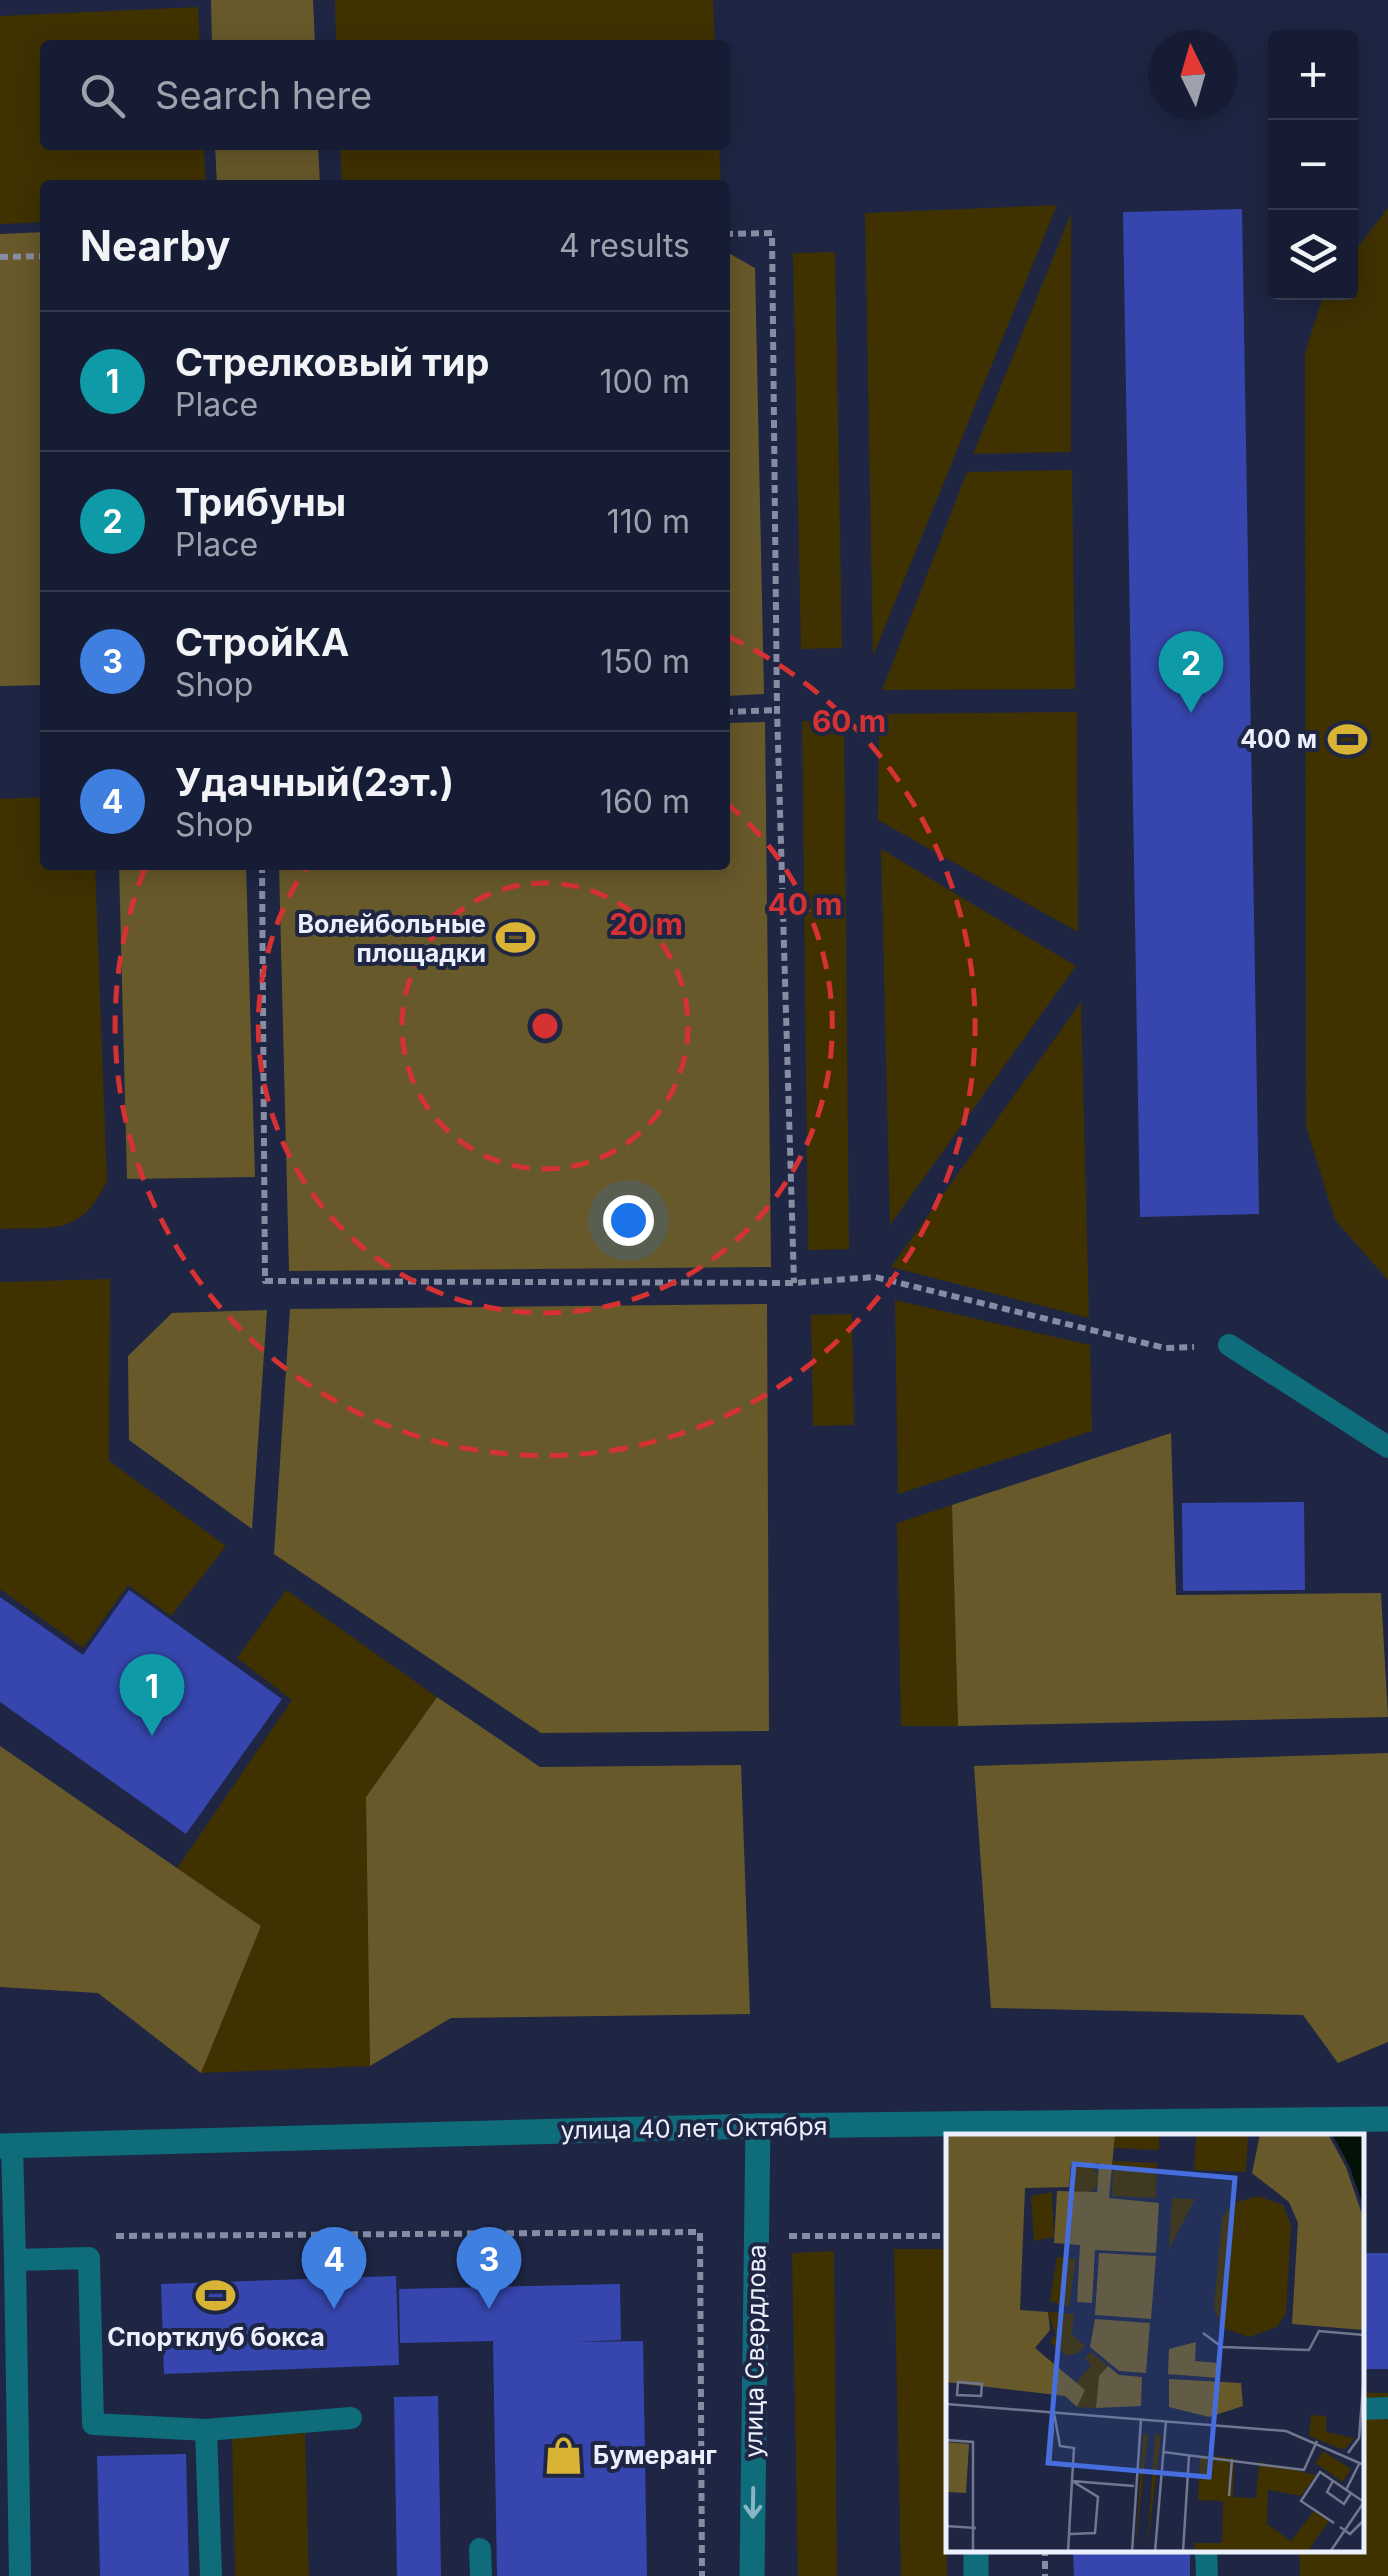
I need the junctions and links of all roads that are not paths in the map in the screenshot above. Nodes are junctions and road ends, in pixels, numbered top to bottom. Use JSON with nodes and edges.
{"nodes":[{"id":1,"x":1229,"y":1345,"type":"road end"},
{"id":2,"x":1388,"y":1447,"type":"edge"},
{"id":3,"x":1388,"y":2119,"type":"edge"},
{"id":4,"x":758,"y":2126,"type":"junction"},
{"id":5,"x":977,"y":2130,"type":"edge"},
{"id":6,"x":6,"y":2146,"type":"edge"},
{"id":7,"x":15,"y":2260,"type":"junction"},
{"id":8,"x":1388,"y":2408,"type":"edge"},
{"id":9,"x":1363,"y":2409,"type":"edge"},
{"id":10,"x":351,"y":2418,"type":"dead end"},
{"id":11,"x":206,"y":2430,"type":"junction"},
{"id":12,"x":480,"y":2549,"type":"dead end"},
{"id":13,"x":20,"y":2576,"type":"edge"},
{"id":14,"x":211,"y":2576,"type":"edge"},
{"id":15,"x":481,"y":2576,"type":"edge"},
{"id":16,"x":752,"y":2576,"type":"edge"}],
"edges":[{"from":1,"to":2,"type":"lane"},
{"from":3,"to":5,"type":"street","name":"улица 40 лет Октября"},
{"from":4,"to":5,"type":"street","name":"улица 40 лет Октября"},
{"from":4,"to":6,"type":"street","name":"улица 40 лет Октября"},
{"from":4,"to":16,"type":"street","name":"улица Свердлова","one_way":true},
{"from":6,"to":7,"type":"lane"},
{"from":7,"to":11,"type":"lane"},
{"from":7,"to":13,"type":"lane"},
{"from":8,"to":9,"type":"lane"},
{"from":10,"to":11,"type":"lane"},
{"from":11,"to":14,"type":"lane"},
{"from":12,"to":15,"type":"lane"}]}
